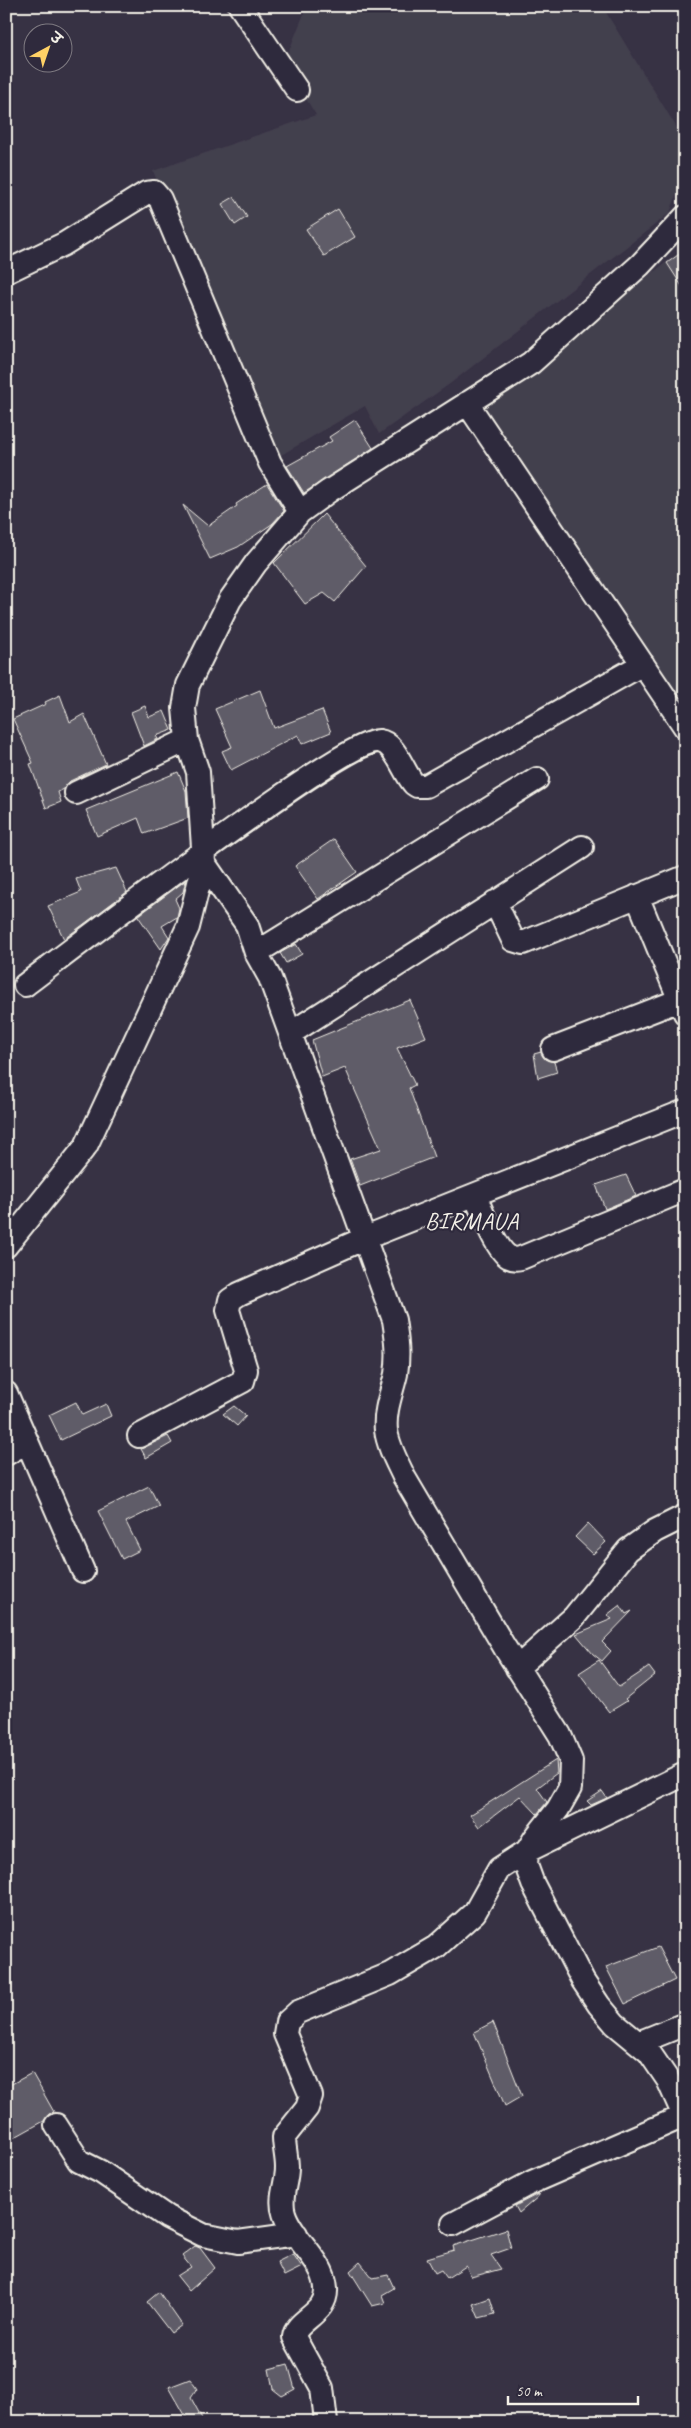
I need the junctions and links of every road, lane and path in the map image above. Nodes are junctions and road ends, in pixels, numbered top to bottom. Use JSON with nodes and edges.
{"nodes":[{"id":1,"x":240,"y":6,"type":"edge"},
{"id":2,"x":297,"y":90,"type":"dead end"},
{"id":3,"x":685,"y":217,"type":"edge"},
{"id":4,"x":6,"y":272,"type":"edge"},
{"id":5,"x":467,"y":403,"type":"junction"},
{"id":6,"x":300,"y":512,"type":"junction"},
{"id":7,"x":643,"y":664,"type":"junction"},
{"id":8,"x":685,"y":727,"type":"edge"},
{"id":9,"x":187,"y":740,"type":"junction"},
{"id":10,"x":537,"y":779,"type":"dead end"},
{"id":11,"x":76,"y":793,"type":"dead end"},
{"id":12,"x":582,"y":847,"type":"dead end"},
{"id":13,"x":204,"y":857,"type":"junction"},
{"id":14,"x":685,"y":876,"type":"edge"},
{"id":15,"x":638,"y":896,"type":"junction"},
{"id":16,"x":495,"y":902,"type":"junction"},
{"id":17,"x":256,"y":953,"type":"junction"},
{"id":18,"x":25,"y":985,"type":"dead end"},
{"id":19,"x":683,"y":1004,"type":"edge"},
{"id":20,"x":291,"y":1032,"type":"junction"},
{"id":21,"x":553,"y":1049,"type":"dead end"},
{"id":22,"x":685,"y":1111,"type":"edge"},
{"id":23,"x":685,"y":1190,"type":"edge"},
{"id":24,"x":474,"y":1195,"type":"junction"},
{"id":25,"x":363,"y":1240,"type":"junction"},
{"id":26,"x":6,"y":1246,"type":"edge"},
{"id":27,"x":6,"y":1392,"type":"edge"},
{"id":28,"x":139,"y":1436,"type":"dead end"},
{"id":29,"x":27,"y":1442,"type":"junction"},
{"id":30,"x":6,"y":1454,"type":"edge"},
{"id":31,"x":685,"y":1516,"type":"edge"},
{"id":32,"x":83,"y":1571,"type":"dead end"},
{"id":33,"x":517,"y":1668,"type":"junction"},
{"id":34,"x":685,"y":1774,"type":"edge"},
{"id":35,"x":527,"y":1851,"type":"junction"},
{"id":36,"x":685,"y":2024,"type":"edge"},
{"id":37,"x":638,"y":2043,"type":"junction"},
{"id":38,"x":684,"y":2117,"type":"edge"},
{"id":39,"x":56,"y":2125,"type":"dead end"},
{"id":40,"x":453,"y":2224,"type":"dead end"},
{"id":41,"x":296,"y":2234,"type":"junction"},
{"id":42,"x":321,"y":2419,"type":"edge"}],
"edges":[{"from":1,"to":2,"type":"street"},
{"from":3,"to":5,"type":"street"},
{"from":4,"to":6,"type":"street"},
{"from":5,"to":6,"type":"street"},
{"from":5,"to":7,"type":"street"},
{"from":6,"to":9,"type":"street"},
{"from":7,"to":8,"type":"street"},
{"from":7,"to":13,"type":"street"},
{"from":9,"to":11,"type":"street"},
{"from":9,"to":13,"type":"street"},
{"from":10,"to":17,"type":"street"},
{"from":12,"to":16,"type":"street"},
{"from":13,"to":17,"type":"street"},
{"from":13,"to":18,"type":"street"},
{"from":13,"to":26,"type":"street"},
{"from":14,"to":15,"type":"street"},
{"from":15,"to":16,"type":"street"},
{"from":15,"to":19,"type":"street"},
{"from":16,"to":20,"type":"street"},
{"from":17,"to":20,"type":"street"},
{"from":19,"to":21,"type":"street"},
{"from":20,"to":25,"type":"street"},
{"from":22,"to":24,"type":"street"},
{"from":23,"to":24,"type":"street"},
{"from":24,"to":25,"type":"street"},
{"from":25,"to":28,"type":"street"},
{"from":25,"to":33,"type":"street"},
{"from":27,"to":29,"type":"street"},
{"from":29,"to":30,"type":"street"},
{"from":29,"to":32,"type":"street"},
{"from":31,"to":33,"type":"street"},
{"from":33,"to":35,"type":"street"},
{"from":34,"to":35,"type":"street"},
{"from":35,"to":37,"type":"street"},
{"from":35,"to":41,"type":"street"},
{"from":36,"to":37,"type":"street"},
{"from":37,"to":38,"type":"street"},
{"from":38,"to":40,"type":"street"},
{"from":39,"to":41,"type":"street"},
{"from":41,"to":42,"type":"street"}]}
